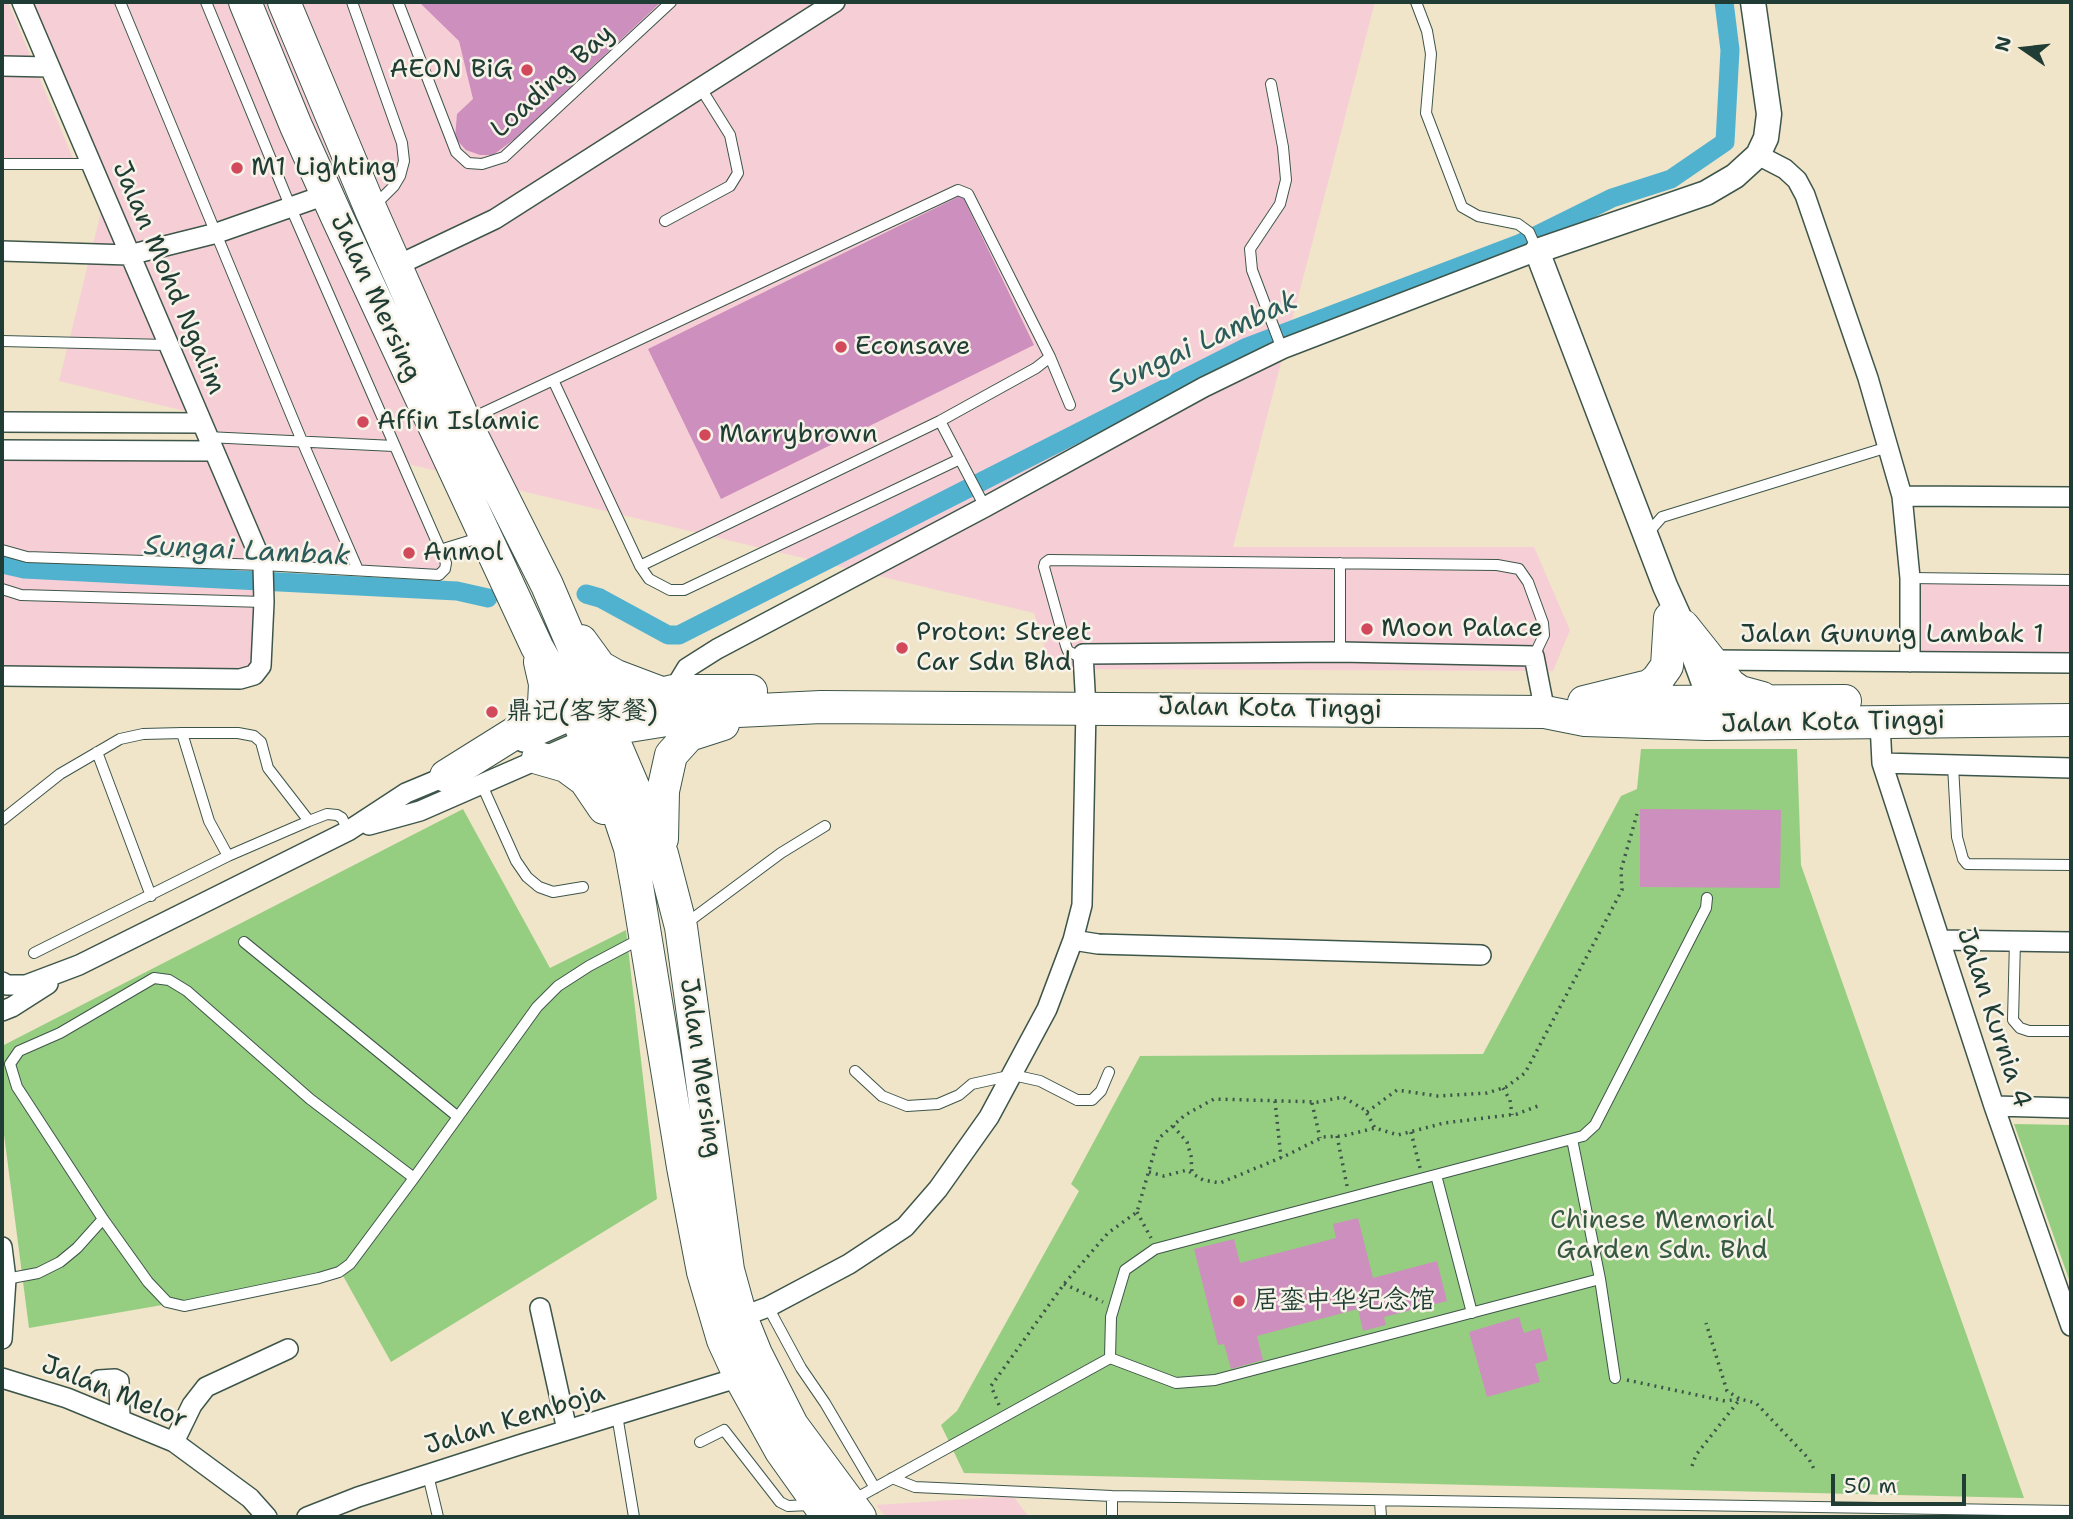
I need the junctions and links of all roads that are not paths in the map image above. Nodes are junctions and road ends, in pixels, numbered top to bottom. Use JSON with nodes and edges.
{"nodes":[{"id":1,"x":22,"y":2,"type":"edge"},
{"id":2,"x":120,"y":2,"type":"edge"},
{"id":3,"x":206,"y":2,"type":"edge"},
{"id":4,"x":245,"y":2,"type":"edge"},
{"id":5,"x":284,"y":2,"type":"edge"},
{"id":6,"x":352,"y":2,"type":"edge"},
{"id":7,"x":398,"y":2,"type":"edge"},
{"id":8,"x":671,"y":2,"type":"edge"},
{"id":9,"x":835,"y":2,"type":"edge"},
{"id":10,"x":1416,"y":2,"type":"edge"},
{"id":11,"x":1754,"y":2,"type":"edge"},
{"id":12,"x":2,"y":65,"type":"edge"},
{"id":13,"x":49,"y":67,"type":"junction"},
{"id":14,"x":1271,"y":84,"type":"dead end"},
{"id":15,"x":700,"y":87,"type":"junction"},
{"id":16,"x":1758,"y":155,"type":"junction"},
{"id":17,"x":2,"y":164,"type":"edge"},
{"id":18,"x":90,"y":164,"type":"junction"},
{"id":19,"x":328,"y":194,"type":"junction"},
{"id":20,"x":291,"y":208,"type":"junction"},
{"id":21,"x":371,"y":210,"type":"junction"},
{"id":22,"x":665,"y":221,"type":"dead end"},
{"id":23,"x":217,"y":233,"type":"junction"},
{"id":24,"x":1533,"y":242,"type":"junction"},
{"id":25,"x":2,"y":251,"type":"edge"},
{"id":26,"x":129,"y":256,"type":"junction"},
{"id":27,"x":397,"y":266,"type":"junction"},
{"id":28,"x":2,"y":341,"type":"edge"},
{"id":29,"x":167,"y":345,"type":"junction"},
{"id":30,"x":1282,"y":349,"type":"junction"},
{"id":31,"x":1050,"y":357,"type":"junction"},
{"id":32,"x":553,"y":380,"type":"junction"},
{"id":33,"x":1070,"y":405,"type":"dead end"},
{"id":34,"x":940,"y":421,"type":"junction"},
{"id":35,"x":2,"y":422,"type":"edge"},
{"id":36,"x":465,"y":422,"type":"junction"},
{"id":37,"x":207,"y":437,"type":"junction"},
{"id":38,"x":302,"y":441,"type":"junction"},
{"id":39,"x":394,"y":446,"type":"junction"},
{"id":40,"x":1888,"y":447,"type":"junction"},
{"id":41,"x":2,"y":450,"type":"edge"},
{"id":42,"x":960,"y":459,"type":"junction"},
{"id":43,"x":1902,"y":496,"type":"junction"},
{"id":44,"x":2071,"y":497,"type":"edge"},
{"id":45,"x":981,"y":501,"type":"junction"},
{"id":46,"x":1649,"y":522,"type":"junction"},
{"id":47,"x":486,"y":536,"type":"junction"},
{"id":48,"x":2,"y":550,"type":"edge"},
{"id":49,"x":440,"y":550,"type":"junction"},
{"id":50,"x":1340,"y":563,"type":"junction"},
{"id":51,"x":640,"y":566,"type":"junction"},
{"id":52,"x":358,"y":570,"type":"junction"},
{"id":53,"x":1910,"y":579,"type":"junction"},
{"id":54,"x":2071,"y":580,"type":"edge"},
{"id":55,"x":264,"y":583,"type":"junction"},
{"id":56,"x":2,"y":589,"type":"edge"},
{"id":57,"x":554,"y":601,"type":"junction"},
{"id":58,"x":1677,"y":622,"type":"junction"},
{"id":59,"x":537,"y":647,"type":"junction"},
{"id":60,"x":1340,"y":652,"type":"junction"},
{"id":61,"x":1083,"y":654,"type":"junction"},
{"id":62,"x":1534,"y":656,"type":"junction"},
{"id":63,"x":1712,"y":660,"type":"junction"},
{"id":64,"x":1909,"y":662,"type":"junction"},
{"id":65,"x":2071,"y":663,"type":"edge"},
{"id":66,"x":2,"y":676,"type":"edge"},
{"id":67,"x":667,"y":692,"type":"junction"},
{"id":68,"x":1584,"y":702,"type":"junction"},
{"id":69,"x":1778,"y":702,"type":"junction"},
{"id":70,"x":821,"y":707,"type":"junction"},
{"id":71,"x":996,"y":708,"type":"junction"},
{"id":72,"x":1086,"y":708,"type":"junction"},
{"id":73,"x":1545,"y":712,"type":"junction"},
{"id":74,"x":1706,"y":713,"type":"junction"},
{"id":75,"x":2071,"y":719,"type":"edge"},
{"id":76,"x":2038,"y":720,"type":"junction"},
{"id":77,"x":1880,"y":723,"type":"junction"},
{"id":78,"x":593,"y":724,"type":"junction"},
{"id":79,"x":182,"y":733,"type":"junction"},
{"id":80,"x":97,"y":752,"type":"junction"},
{"id":81,"x":538,"y":758,"type":"junction"},
{"id":82,"x":1882,"y":763,"type":"junction"},
{"id":83,"x":1953,"y":766,"type":"junction"},
{"id":84,"x":2071,"y":768,"type":"edge"},
{"id":85,"x":446,"y":776,"type":"junction"},
{"id":86,"x":481,"y":782,"type":"junction"},
{"id":87,"x":2,"y":820,"type":"edge"},
{"id":88,"x":309,"y":821,"type":"junction"},
{"id":89,"x":825,"y":826,"type":"dead end"},
{"id":90,"x":348,"y":831,"type":"junction"},
{"id":91,"x":662,"y":854,"type":"junction"},
{"id":92,"x":228,"y":856,"type":"junction"},
{"id":93,"x":2071,"y":865,"type":"edge"},
{"id":94,"x":637,"y":886,"type":"junction"},
{"id":95,"x":583,"y":887,"type":"dead end"},
{"id":96,"x":151,"y":896,"type":"junction"},
{"id":97,"x":1707,"y":898,"type":"dead end"},
{"id":98,"x":681,"y":927,"type":"junction"},
{"id":99,"x":646,"y":936,"type":"junction"},
{"id":100,"x":1073,"y":940,"type":"junction"},
{"id":101,"x":1940,"y":940,"type":"junction"},
{"id":102,"x":2015,"y":941,"type":"junction"},
{"id":103,"x":244,"y":942,"type":"dead end"},
{"id":104,"x":2071,"y":942,"type":"edge"},
{"id":105,"x":34,"y":953,"type":"dead end"},
{"id":106,"x":1482,"y":955,"type":"dead end"},
{"id":107,"x":79,"y":965,"type":"junction"},
{"id":108,"x":2,"y":982,"type":"edge"},
{"id":109,"x":2,"y":1011,"type":"edge"},
{"id":110,"x":2071,"y":1031,"type":"edge"},
{"id":111,"x":855,"y":1071,"type":"dead end"},
{"id":112,"x":1109,"y":1072,"type":"dead end"},
{"id":113,"x":1013,"y":1075,"type":"junction"},
{"id":114,"x":1994,"y":1105,"type":"junction"},
{"id":115,"x":2071,"y":1108,"type":"edge"},
{"id":116,"x":458,"y":1117,"type":"junction"},
{"id":117,"x":1572,"y":1139,"type":"junction"},
{"id":118,"x":1436,"y":1175,"type":"junction"},
{"id":119,"x":414,"y":1178,"type":"junction"},
{"id":120,"x":103,"y":1219,"type":"junction"},
{"id":121,"x":2,"y":1247,"type":"edge"},
{"id":122,"x":6,"y":1279,"type":"junction"},
{"id":123,"x":1600,"y":1279,"type":"junction"},
{"id":124,"x":4,"y":1301,"type":"edge"},
{"id":125,"x":540,"y":1308,"type":"dead end"},
{"id":126,"x":754,"y":1312,"type":"junction"},
{"id":127,"x":1472,"y":1313,"type":"junction"},
{"id":128,"x":2071,"y":1326,"type":"edge"},
{"id":129,"x":2,"y":1339,"type":"edge"},
{"id":130,"x":288,"y":1349,"type":"dead end"},
{"id":131,"x":1110,"y":1358,"type":"junction"},
{"id":132,"x":740,"y":1377,"type":"junction"},
{"id":133,"x":2,"y":1378,"type":"edge"},
{"id":134,"x":1615,"y":1378,"type":"road end"},
{"id":135,"x":99,"y":1380,"type":"dead end"},
{"id":136,"x":617,"y":1415,"type":"junction"},
{"id":137,"x":120,"y":1418,"type":"junction"},
{"id":138,"x":567,"y":1430,"type":"junction"},
{"id":139,"x":174,"y":1442,"type":"junction"},
{"id":140,"x":700,"y":1442,"type":"dead end"},
{"id":141,"x":428,"y":1475,"type":"junction"},
{"id":142,"x":892,"y":1478,"type":"junction"},
{"id":143,"x":1112,"y":1496,"type":"junction"},
{"id":144,"x":1380,"y":1501,"type":"junction"},
{"id":145,"x":1614,"y":1504,"type":"junction"},
{"id":146,"x":846,"y":1506,"type":"edge"},
{"id":147,"x":2071,"y":1511,"type":"edge"},
{"id":148,"x":1845,"y":1512,"type":"edge"},
{"id":149,"x":267,"y":1517,"type":"edge"},
{"id":150,"x":307,"y":1517,"type":"edge"},
{"id":151,"x":438,"y":1517,"type":"edge"},
{"id":152,"x":634,"y":1517,"type":"edge"},
{"id":153,"x":1112,"y":1517,"type":"edge"},
{"id":154,"x":1381,"y":1517,"type":"edge"},
{"id":155,"x":1613,"y":1517,"type":"edge"}],
"edges":[{"from":1,"to":13,"type":"street","name":"Jalan Mohd Ngalim"},
{"from":2,"to":23,"type":"lane"},
{"from":3,"to":20,"type":"lane"},
{"from":4,"to":19,"type":"highway","name":"Jalan Mersing"},
{"from":5,"to":21,"type":"highway","name":"Jalan Mersing"},
{"from":6,"to":21,"type":"lane"},
{"from":7,"to":8,"type":"lane","name":"Loading Bay"},
{"from":9,"to":15,"type":"street"},
{"from":10,"to":24,"type":"lane"},
{"from":11,"to":16,"type":"street"},
{"from":12,"to":13,"type":"street"},
{"from":13,"to":18,"type":"street","name":"Jalan Mohd Ngalim"},
{"from":14,"to":30,"type":"lane"},
{"from":15,"to":22,"type":"lane"},
{"from":15,"to":27,"type":"street"},
{"from":16,"to":24,"type":"street"},
{"from":16,"to":40,"type":"street"},
{"from":17,"to":18,"type":"lane"},
{"from":18,"to":26,"type":"street","name":"Jalan Mohd Ngalim"},
{"from":19,"to":20,"type":"street"},
{"from":19,"to":47,"type":"highway","name":"Jalan Mersing"},
{"from":20,"to":23,"type":"street"},
{"from":20,"to":39,"type":"lane"},
{"from":21,"to":27,"type":"highway","name":"Jalan Mersing"},
{"from":23,"to":26,"type":"street"},
{"from":23,"to":38,"type":"lane"},
{"from":24,"to":30,"type":"street"},
{"from":24,"to":46,"type":"street"},
{"from":25,"to":26,"type":"street"},
{"from":26,"to":29,"type":"street","name":"Jalan Mohd Ngalim"},
{"from":27,"to":36,"type":"highway","name":"Jalan Mersing"},
{"from":28,"to":29,"type":"lane"},
{"from":29,"to":37,"type":"street","name":"Jalan Mohd Ngalim"},
{"from":30,"to":45,"type":"street"},
{"from":31,"to":32,"type":"lane"},
{"from":31,"to":33,"type":"lane"},
{"from":31,"to":34,"type":"lane"},
{"from":32,"to":36,"type":"lane"},
{"from":32,"to":51,"type":"lane"},
{"from":34,"to":42,"type":"lane"},
{"from":34,"to":51,"type":"lane"},
{"from":35,"to":37,"type":"street"},
{"from":36,"to":57,"type":"highway","name":"Jalan Mersing"},
{"from":37,"to":38,"type":"lane"},
{"from":37,"to":41,"type":"street"},
{"from":37,"to":55,"type":"street","name":"Jalan Mohd Ngalim"},
{"from":38,"to":39,"type":"lane"},
{"from":38,"to":52,"type":"lane"},
{"from":39,"to":49,"type":"lane"},
{"from":40,"to":43,"type":"street"},
{"from":40,"to":46,"type":"lane"},
{"from":42,"to":45,"type":"lane"},
{"from":42,"to":51,"type":"lane"},
{"from":43,"to":44,"type":"street"},
{"from":43,"to":53,"type":"street"},
{"from":45,"to":67,"type":"street"},
{"from":46,"to":58,"type":"street"},
{"from":47,"to":49,"type":"lane"},
{"from":47,"to":59,"type":"highway","name":"Jalan Mersing"},
{"from":48,"to":55,"type":"lane"},
{"from":49,"to":52,"type":"lane"},
{"from":50,"to":60,"type":"lane"},
{"from":50,"to":61,"type":"lane"},
{"from":50,"to":62,"type":"lane"},
{"from":52,"to":55,"type":"lane"},
{"from":53,"to":54,"type":"lane"},
{"from":53,"to":64,"type":"street"},
{"from":55,"to":56,"type":"lane"},
{"from":55,"to":66,"type":"street"},
{"from":57,"to":67,"type":"highway"},
{"from":57,"to":78,"type":"highway","name":"Jalan Mersing"},
{"from":58,"to":63,"type":"highway"},
{"from":58,"to":68,"type":"highway"},
{"from":58,"to":74,"type":"street"},
{"from":59,"to":78,"type":"highway","name":"Jalan Mersing"},
{"from":59,"to":85,"type":"highway"},
{"from":60,"to":61,"type":"street"},
{"from":60,"to":62,"type":"street"},
{"from":61,"to":72,"type":"street"},
{"from":62,"to":73,"type":"street"},
{"from":63,"to":64,"type":"street","name":"Jalan Gunung Lambak 1"},
{"from":63,"to":69,"type":"highway"},
{"from":64,"to":65,"type":"street","name":"Jalan Gunung Lambak 1"},
{"from":67,"to":71,"type":"highway","name":"Jalan Kota Tinggi"},
{"from":67,"to":78,"type":"highway","name":"Jalan Kota Tinggi"},
{"from":68,"to":73,"type":"highway","name":"Jalan Kota Tinggi"},
{"from":68,"to":74,"type":"highway","name":"Jalan Kota Tinggi"},
{"from":69,"to":74,"type":"highway","name":"Jalan Kota Tinggi"},
{"from":69,"to":76,"type":"highway","name":"Jalan Kota Tinggi"},
{"from":70,"to":71,"type":"highway","name":"Jalan Kota Tinggi"},
{"from":70,"to":78,"type":"highway","name":"Jalan Kota Tinggi"},
{"from":70,"to":91,"type":"highway"},
{"from":71,"to":72,"type":"highway","name":"Jalan Kota Tinggi"},
{"from":72,"to":73,"type":"highway","name":"Jalan Kota Tinggi"},
{"from":72,"to":100,"type":"street"},
{"from":73,"to":74,"type":"highway","name":"Jalan Kota Tinggi"},
{"from":74,"to":77,"type":"highway","name":"Jalan Kota Tinggi"},
{"from":75,"to":76,"type":"highway","name":"Jalan Kota Tinggi"},
{"from":76,"to":77,"type":"highway","name":"Jalan Kota Tinggi"},
{"from":77,"to":82,"type":"street","name":"Jalan Kurnia 4"},
{"from":78,"to":81,"type":"street"},
{"from":78,"to":85,"type":"street"},
{"from":78,"to":91,"type":"highway","name":"Jalan Mersing"},
{"from":78,"to":94,"type":"highway","name":"Jalan Mersing"},
{"from":79,"to":80,"type":"lane"},
{"from":79,"to":88,"type":"lane"},
{"from":79,"to":92,"type":"lane"},
{"from":80,"to":87,"type":"lane"},
{"from":80,"to":96,"type":"lane"},
{"from":81,"to":86,"type":"street"},
{"from":81,"to":94,"type":"highway"},
{"from":82,"to":83,"type":"street"},
{"from":82,"to":101,"type":"street","name":"Jalan Kurnia 4"},
{"from":83,"to":84,"type":"street"},
{"from":83,"to":93,"type":"lane"},
{"from":85,"to":90,"type":"street"},
{"from":86,"to":90,"type":"street"},
{"from":86,"to":95,"type":"lane"},
{"from":88,"to":90,"type":"lane"},
{"from":88,"to":92,"type":"lane"},
{"from":89,"to":98,"type":"lane"},
{"from":90,"to":107,"type":"street"},
{"from":91,"to":98,"type":"highway","name":"Jalan Mersing"},
{"from":92,"to":96,"type":"lane"},
{"from":94,"to":99,"type":"highway","name":"Jalan Mersing"},
{"from":96,"to":105,"type":"lane"},
{"from":97,"to":117,"type":"lane"},
{"from":98,"to":126,"type":"highway","name":"Jalan Mersing"},
{"from":99,"to":116,"type":"lane"},
{"from":99,"to":132,"type":"highway","name":"Jalan Mersing"},
{"from":100,"to":106,"type":"street"},
{"from":100,"to":113,"type":"street"},
{"from":101,"to":102,"type":"street"},
{"from":101,"to":114,"type":"street","name":"Jalan Kurnia 4"},
{"from":102,"to":104,"type":"street"},
{"from":102,"to":110,"type":"lane"},
{"from":103,"to":116,"type":"lane"},
{"from":107,"to":108,"type":"street"},
{"from":107,"to":109,"type":"street"},
{"from":111,"to":113,"type":"lane"},
{"from":112,"to":113,"type":"lane"},
{"from":113,"to":126,"type":"street"},
{"from":114,"to":115,"type":"street"},
{"from":114,"to":128,"type":"street","name":"Jalan Kurnia 4"},
{"from":116,"to":119,"type":"lane"},
{"from":117,"to":118,"type":"lane"},
{"from":117,"to":123,"type":"lane"},
{"from":118,"to":127,"type":"lane"},
{"from":118,"to":131,"type":"lane"},
{"from":119,"to":120,"type":"lane"},
{"from":119,"to":120,"type":"lane"},
{"from":120,"to":122,"type":"lane"},
{"from":121,"to":122,"type":"street"},
{"from":122,"to":124,"type":"street"},
{"from":123,"to":127,"type":"lane"},
{"from":123,"to":134,"type":"lane"},
{"from":124,"to":129,"type":"street"},
{"from":125,"to":138,"type":"street"},
{"from":126,"to":146,"type":"highway","name":"Jalan Mersing"},
{"from":127,"to":131,"type":"lane"},
{"from":130,"to":139,"type":"street"},
{"from":131,"to":142,"type":"lane"},
{"from":132,"to":136,"type":"street","name":"Jalan Kemboja"},
{"from":132,"to":146,"type":"highway","name":"Jalan Mersing"},
{"from":133,"to":137,"type":"street","name":"Jalan Melor"},
{"from":135,"to":137,"type":"street"},
{"from":136,"to":138,"type":"street","name":"Jalan Kemboja"},
{"from":136,"to":152,"type":"lane"},
{"from":137,"to":139,"type":"street","name":"Jalan Melor"},
{"from":138,"to":141,"type":"street","name":"Jalan Kemboja"},
{"from":139,"to":149,"type":"street","name":"Jalan Melor"},
{"from":140,"to":146,"type":"lane"},
{"from":141,"to":150,"type":"street","name":"Jalan Kemboja"},
{"from":141,"to":151,"type":"lane"},
{"from":142,"to":143,"type":"lane"},
{"from":142,"to":146,"type":"lane"},
{"from":143,"to":144,"type":"lane"},
{"from":143,"to":153,"type":"lane"},
{"from":144,"to":145,"type":"lane"},
{"from":144,"to":154,"type":"lane"},
{"from":145,"to":148,"type":"lane"},
{"from":145,"to":155,"type":"lane"},
{"from":147,"to":148,"type":"lane"}]}
